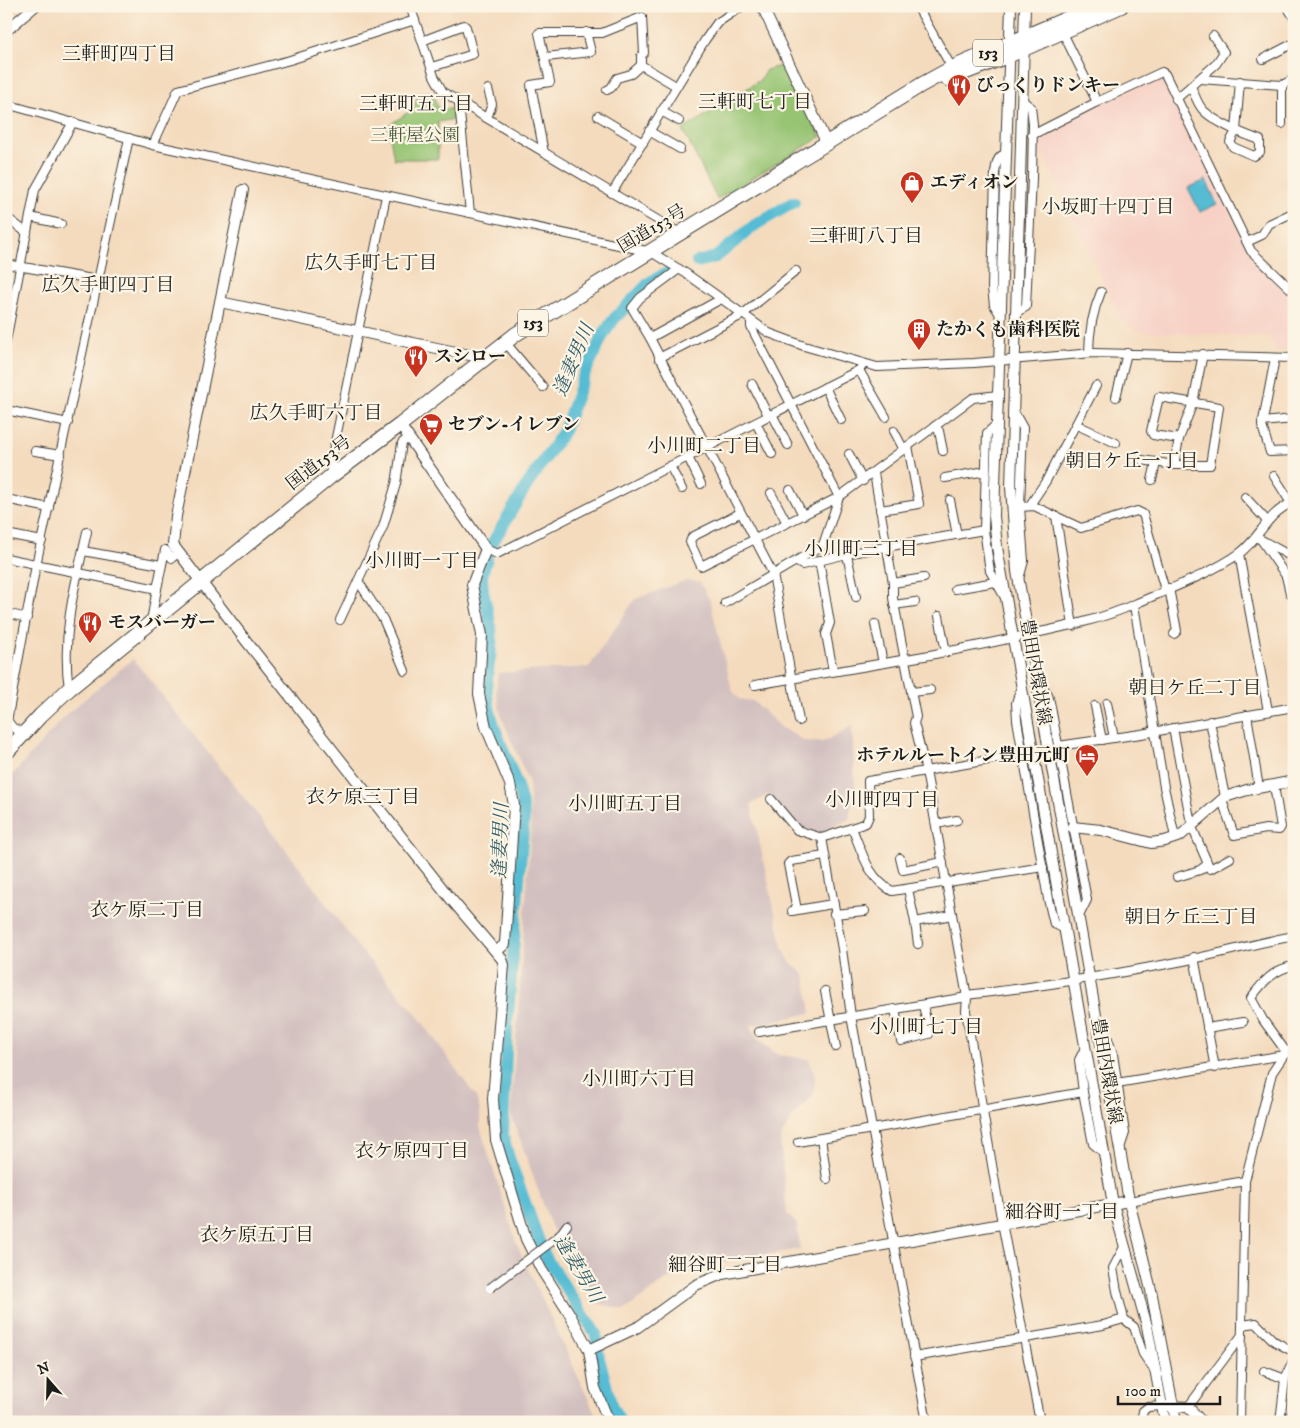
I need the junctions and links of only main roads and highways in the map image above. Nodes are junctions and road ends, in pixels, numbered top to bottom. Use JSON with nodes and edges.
{"nodes":[{"id":1,"x":1096,"y":6,"type":"edge"},
{"id":2,"x":1121,"y":6,"type":"edge"},
{"id":3,"x":1025,"y":42,"type":"junction"},
{"id":4,"x":1011,"y":49,"type":"junction"},
{"id":5,"x":884,"y":109,"type":"junction"},
{"id":6,"x":14,"y":731,"type":"edge"},
{"id":7,"x":6,"y":753,"type":"edge"},
{"id":8,"x":1294,"y":1416,"type":"edge"},
{"id":9,"x":1291,"y":1422,"type":"edge"}],
"edges":[{"from":1,"to":3,"type":"highway","name":"国道153号","number":"153"},
{"from":2,"to":3,"type":"highway","name":"国道153号","number":"153"},
{"from":3,"to":4,"type":"highway","name":"国道153号","number":"153"},
{"from":4,"to":5,"type":"highway","name":"国道153号","number":"153"},
{"from":4,"to":5,"type":"highway","name":"国道153号","number":"153"},
{"from":5,"to":6,"type":"highway","name":"国道153号","number":"153"},
{"from":6,"to":7,"type":"highway","name":"国道153号","number":"153"},
{"from":8,"to":9,"type":"highway"}]}
